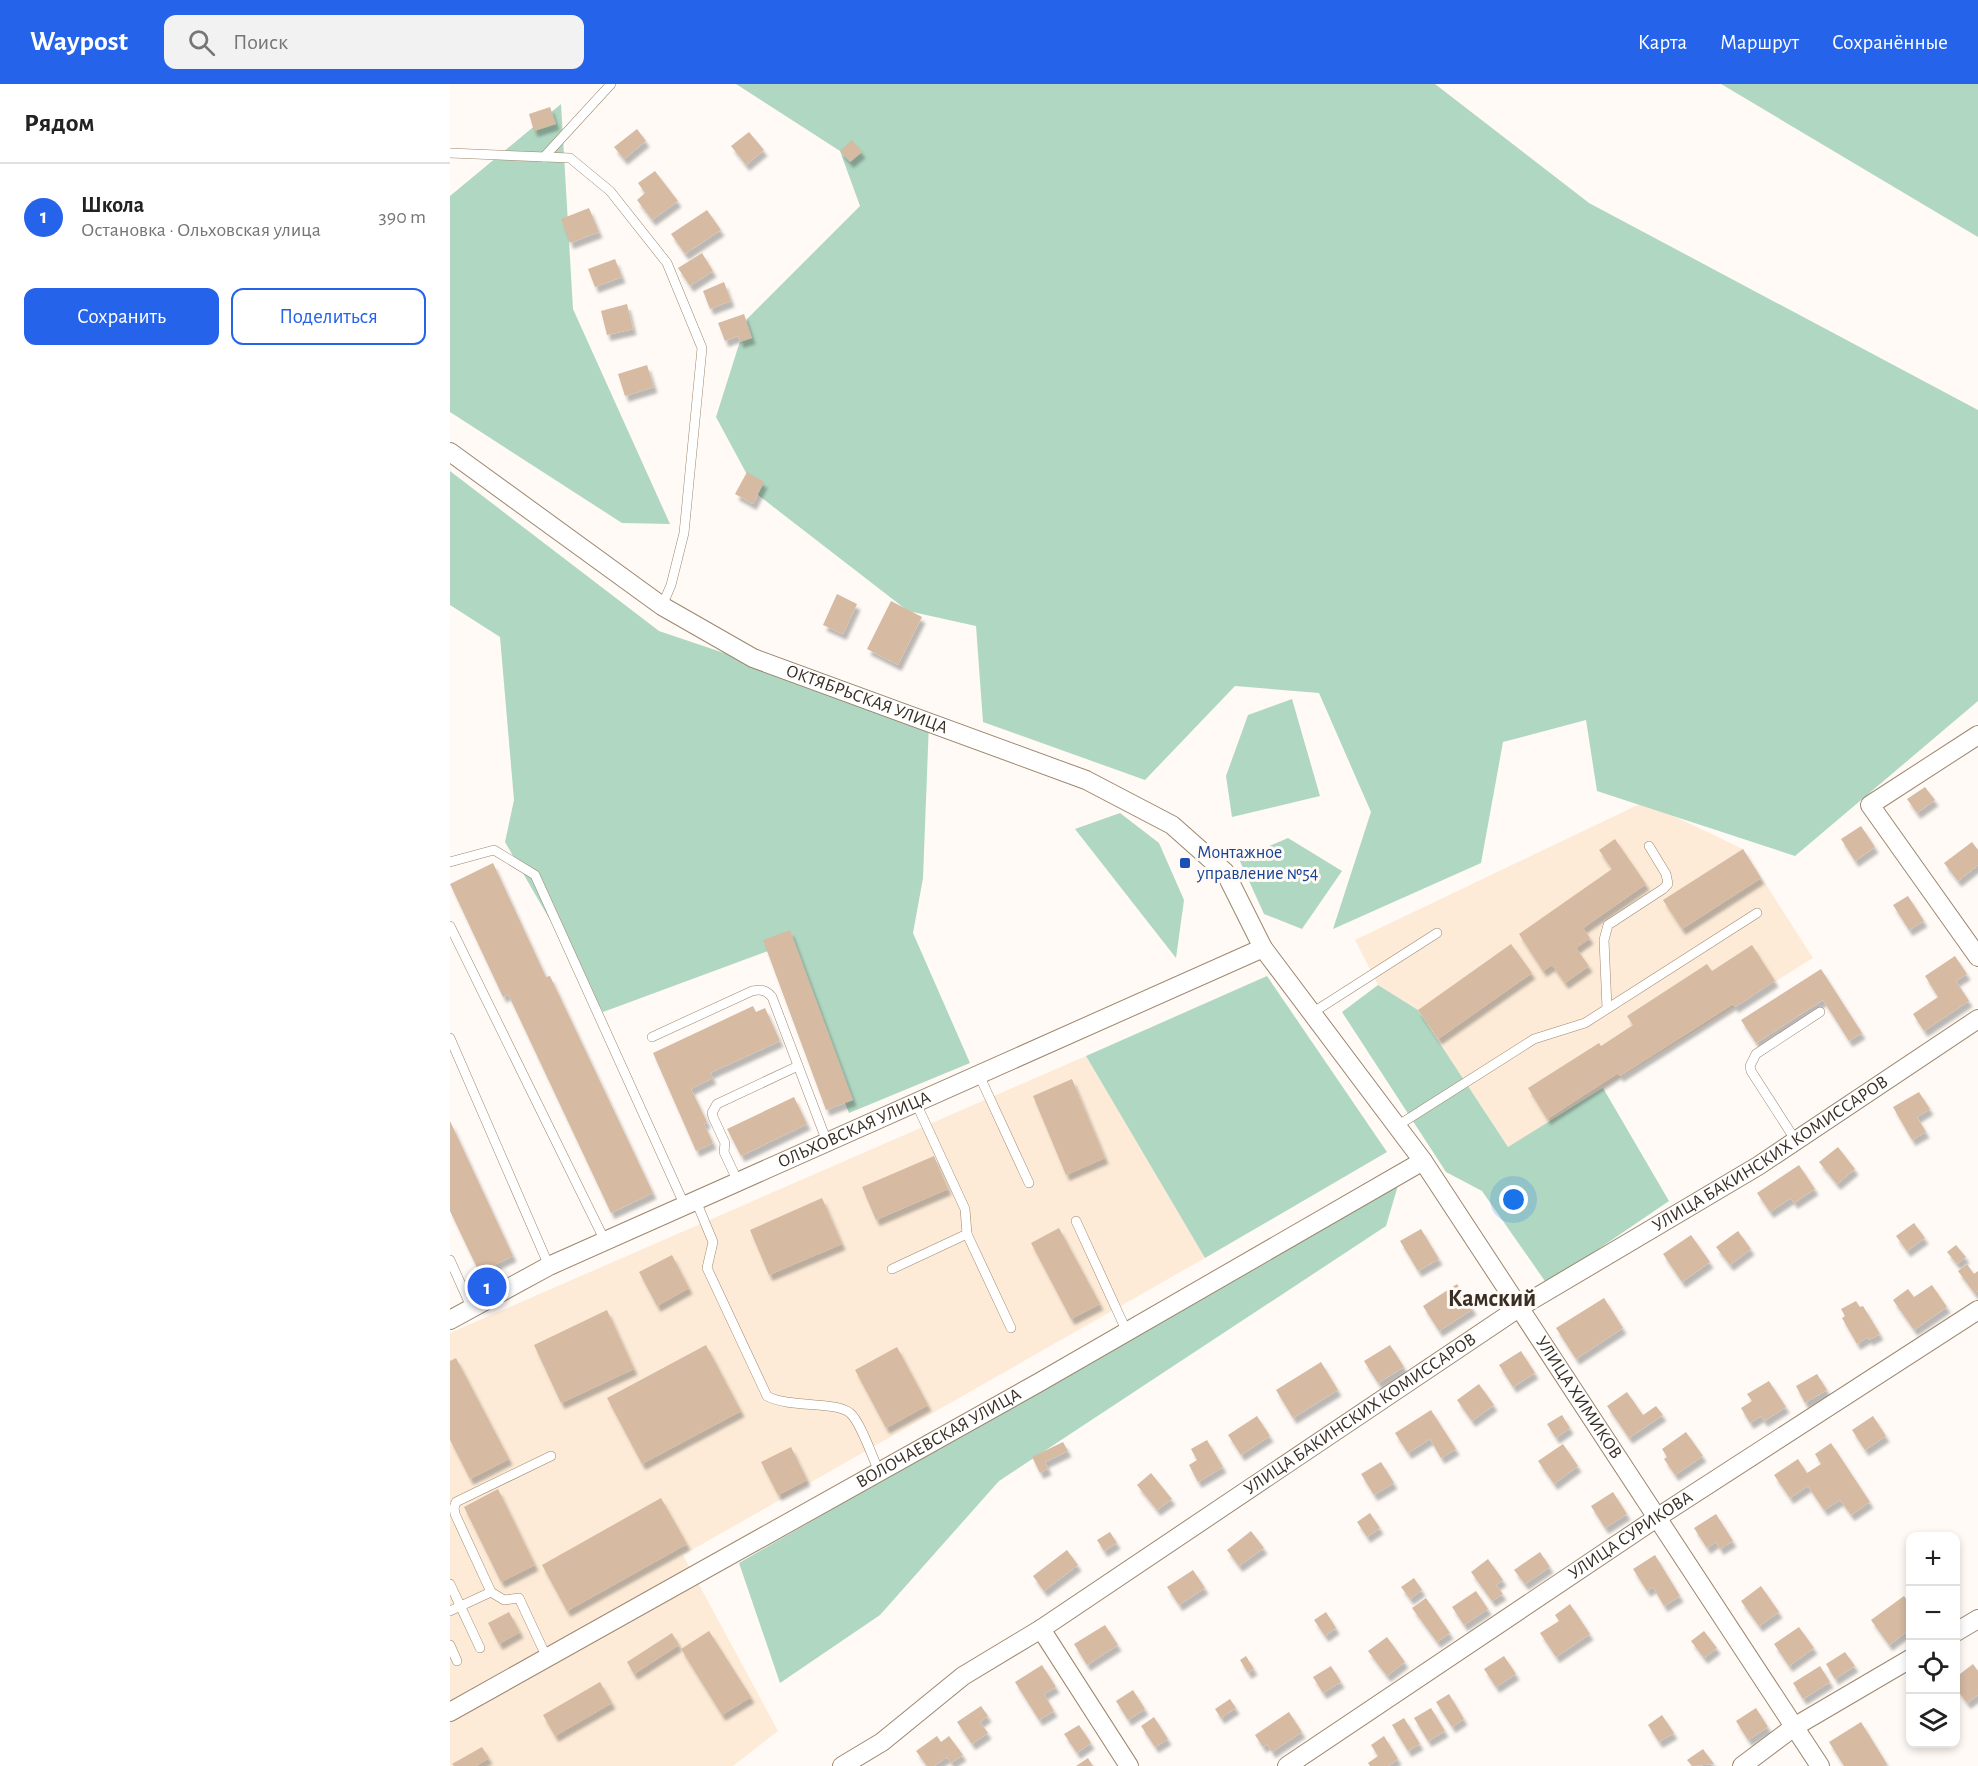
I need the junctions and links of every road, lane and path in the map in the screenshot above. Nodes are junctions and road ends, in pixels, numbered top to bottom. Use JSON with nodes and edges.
{"nodes":[{"id":1,"x":611,"y":84,"type":"edge"},
{"id":2,"x":450,"y":153,"type":"edge"},
{"id":3,"x":544,"y":157,"type":"junction"},
{"id":4,"x":450,"y":452,"type":"edge"},
{"id":5,"x":662,"y":606,"type":"junction"},
{"id":6,"x":1978,"y":735,"type":"edge"},
{"id":7,"x":1649,"y":846,"type":"dead end"},
{"id":8,"x":450,"y":862,"type":"edge"},
{"id":9,"x":1756,"y":913,"type":"dead end"},
{"id":10,"x":450,"y":926,"type":"edge"},
{"id":11,"x":1437,"y":933,"type":"dead end"},
{"id":12,"x":1263,"y":948,"type":"junction"},
{"id":13,"x":1978,"y":957,"type":"edge"},
{"id":14,"x":1607,"y":1008,"type":"junction"},
{"id":15,"x":1820,"y":1012,"type":"dead end"},
{"id":16,"x":1312,"y":1013,"type":"junction"},
{"id":17,"x":1978,"y":1019,"type":"edge"},
{"id":18,"x":652,"y":1037,"type":"dead end"},
{"id":19,"x":450,"y":1038,"type":"edge"},
{"id":20,"x":798,"y":1066,"type":"junction"},
{"id":21,"x":979,"y":1075,"type":"junction"},
{"id":22,"x":916,"y":1103,"type":"junction"},
{"id":23,"x":1397,"y":1126,"type":"junction"},
{"id":24,"x":1796,"y":1141,"type":"junction"},
{"id":25,"x":827,"y":1142,"type":"junction"},
{"id":26,"x":1423,"y":1161,"type":"junction"},
{"id":27,"x":738,"y":1182,"type":"junction"},
{"id":28,"x":1029,"y":1183,"type":"dead end"},
{"id":29,"x":691,"y":1203,"type":"junction"},
{"id":30,"x":1076,"y":1221,"type":"dead end"},
{"id":31,"x":967,"y":1234,"type":"junction"},
{"id":32,"x":605,"y":1242,"type":"junction"},
{"id":33,"x":450,"y":1260,"type":"edge"},
{"id":34,"x":549,"y":1266,"type":"junction"},
{"id":35,"x":892,"y":1269,"type":"dead end"},
{"id":36,"x":1520,"y":1307,"type":"junction"},
{"id":37,"x":472,"y":1309,"type":"junction"},
{"id":38,"x":1978,"y":1310,"type":"edge"},
{"id":39,"x":450,"y":1320,"type":"edge"},
{"id":40,"x":1011,"y":1328,"type":"dead end"},
{"id":41,"x":1127,"y":1332,"type":"junction"},
{"id":42,"x":551,"y":1456,"type":"dead end"},
{"id":43,"x":879,"y":1472,"type":"junction"},
{"id":44,"x":1658,"y":1517,"type":"junction"},
{"id":45,"x":450,"y":1584,"type":"edge"},
{"id":46,"x":491,"y":1592,"type":"junction"},
{"id":47,"x":460,"y":1606,"type":"junction"},
{"id":48,"x":450,"y":1611,"type":"edge"},
{"id":49,"x":1978,"y":1619,"type":"edge"},
{"id":50,"x":1041,"y":1629,"type":"junction"},
{"id":51,"x":1960,"y":1630,"type":"edge"},
{"id":52,"x":450,"y":1645,"type":"edge"},
{"id":53,"x":480,"y":1648,"type":"dead end"},
{"id":54,"x":547,"y":1658,"type":"junction"},
{"id":55,"x":457,"y":1661,"type":"dead end"},
{"id":56,"x":1906,"y":1662,"type":"edge"},
{"id":57,"x":450,"y":1712,"type":"edge"},
{"id":58,"x":1794,"y":1727,"type":"junction"},
{"id":59,"x":842,"y":1766,"type":"edge"},
{"id":60,"x":1129,"y":1766,"type":"edge"},
{"id":61,"x":1287,"y":1766,"type":"edge"},
{"id":62,"x":1742,"y":1766,"type":"edge"},
{"id":63,"x":1820,"y":1766,"type":"edge"}],
"edges":[{"from":1,"to":3,"type":"lane"},
{"from":2,"to":3,"type":"lane"},
{"from":3,"to":5,"type":"lane"},
{"from":4,"to":5,"type":"street","name":"ОКТЯБРЬСКАЯ УЛИЦА"},
{"from":5,"to":12,"type":"street","name":"ОКТЯБРЬСКАЯ УЛИЦА"},
{"from":6,"to":13,"type":"street"},
{"from":7,"to":14,"type":"lane"},
{"from":8,"to":29,"type":"lane"},
{"from":9,"to":14,"type":"lane"},
{"from":10,"to":32,"type":"lane"},
{"from":11,"to":16,"type":"lane"},
{"from":12,"to":16,"type":"street","name":"УЛИЦА ХИМИКОВ"},
{"from":12,"to":21,"type":"street","name":"ОЛЬХОВСКАЯ УЛИЦА"},
{"from":14,"to":23,"type":"lane"},
{"from":15,"to":24,"type":"lane"},
{"from":16,"to":23,"type":"street","name":"УЛИЦА ХИМИКОВ"},
{"from":17,"to":24,"type":"street","name":"УЛИЦА БАКИНСКИХ КОМИССАРОВ"},
{"from":18,"to":20,"type":"lane"},
{"from":19,"to":34,"type":"lane"},
{"from":20,"to":25,"type":"lane"},
{"from":20,"to":27,"type":"lane"},
{"from":21,"to":22,"type":"street","name":"ОЛЬХОВСКАЯ УЛИЦА"},
{"from":21,"to":28,"type":"lane"},
{"from":22,"to":25,"type":"street","name":"ОЛЬХОВСКАЯ УЛИЦА"},
{"from":22,"to":31,"type":"lane"},
{"from":23,"to":26,"type":"street","name":"УЛИЦА ХИМИКОВ"},
{"from":24,"to":36,"type":"street","name":"УЛИЦА БАКИНСКИХ КОМИССАРОВ"},
{"from":25,"to":27,"type":"street","name":"ОЛЬХОВСКАЯ УЛИЦА"},
{"from":26,"to":36,"type":"street","name":"УЛИЦА ХИМИКОВ"},
{"from":26,"to":41,"type":"street","name":"ВОЛОЧАЕВСКАЯ УЛИЦА"},
{"from":27,"to":29,"type":"street","name":"ОЛЬХОВСКАЯ УЛИЦА"},
{"from":29,"to":32,"type":"street","name":"ОЛЬХОВСКАЯ УЛИЦА"},
{"from":29,"to":43,"type":"lane"},
{"from":30,"to":41,"type":"lane"},
{"from":31,"to":35,"type":"lane"},
{"from":31,"to":40,"type":"lane"},
{"from":32,"to":34,"type":"street","name":"ОЛЬХОВСКАЯ УЛИЦА"},
{"from":33,"to":37,"type":"lane"},
{"from":34,"to":37,"type":"street","name":"ОЛЬХОВСКАЯ УЛИЦА"},
{"from":36,"to":44,"type":"street","name":"УЛИЦА ХИМИКОВ"},
{"from":36,"to":50,"type":"street","name":"УЛИЦА БАКИНСКИХ КОМИССАРОВ"},
{"from":37,"to":39,"type":"street","name":"ОЛЬХОВСКАЯ УЛИЦА"},
{"from":38,"to":44,"type":"street","name":"УЛИЦА СУРИКОВА"},
{"from":41,"to":43,"type":"street","name":"ВОЛОЧАЕВСКАЯ УЛИЦА"},
{"from":42,"to":46,"type":"lane"},
{"from":43,"to":54,"type":"street","name":"ВОЛОЧАЕВСКАЯ УЛИЦА"},
{"from":44,"to":58,"type":"street","name":"УЛИЦА ХИМИКОВ"},
{"from":44,"to":61,"type":"street","name":"УЛИЦА СУРИКОВА"},
{"from":45,"to":47,"type":"lane"},
{"from":46,"to":47,"type":"lane"},
{"from":46,"to":54,"type":"lane"},
{"from":47,"to":48,"type":"lane"},
{"from":47,"to":53,"type":"lane"},
{"from":49,"to":51,"type":"street"},
{"from":50,"to":59,"type":"street","name":"УЛИЦА БАКИНСКИХ КОМИССАРОВ"},
{"from":50,"to":60,"type":"street"},
{"from":52,"to":55,"type":"lane"},
{"from":54,"to":57,"type":"street","name":"ВОЛОЧАЕВСКАЯ УЛИЦА"},
{"from":56,"to":58,"type":"street"},
{"from":58,"to":62,"type":"street"},
{"from":58,"to":63,"type":"street","name":"УЛИЦА ХИМИКОВ"}]}
